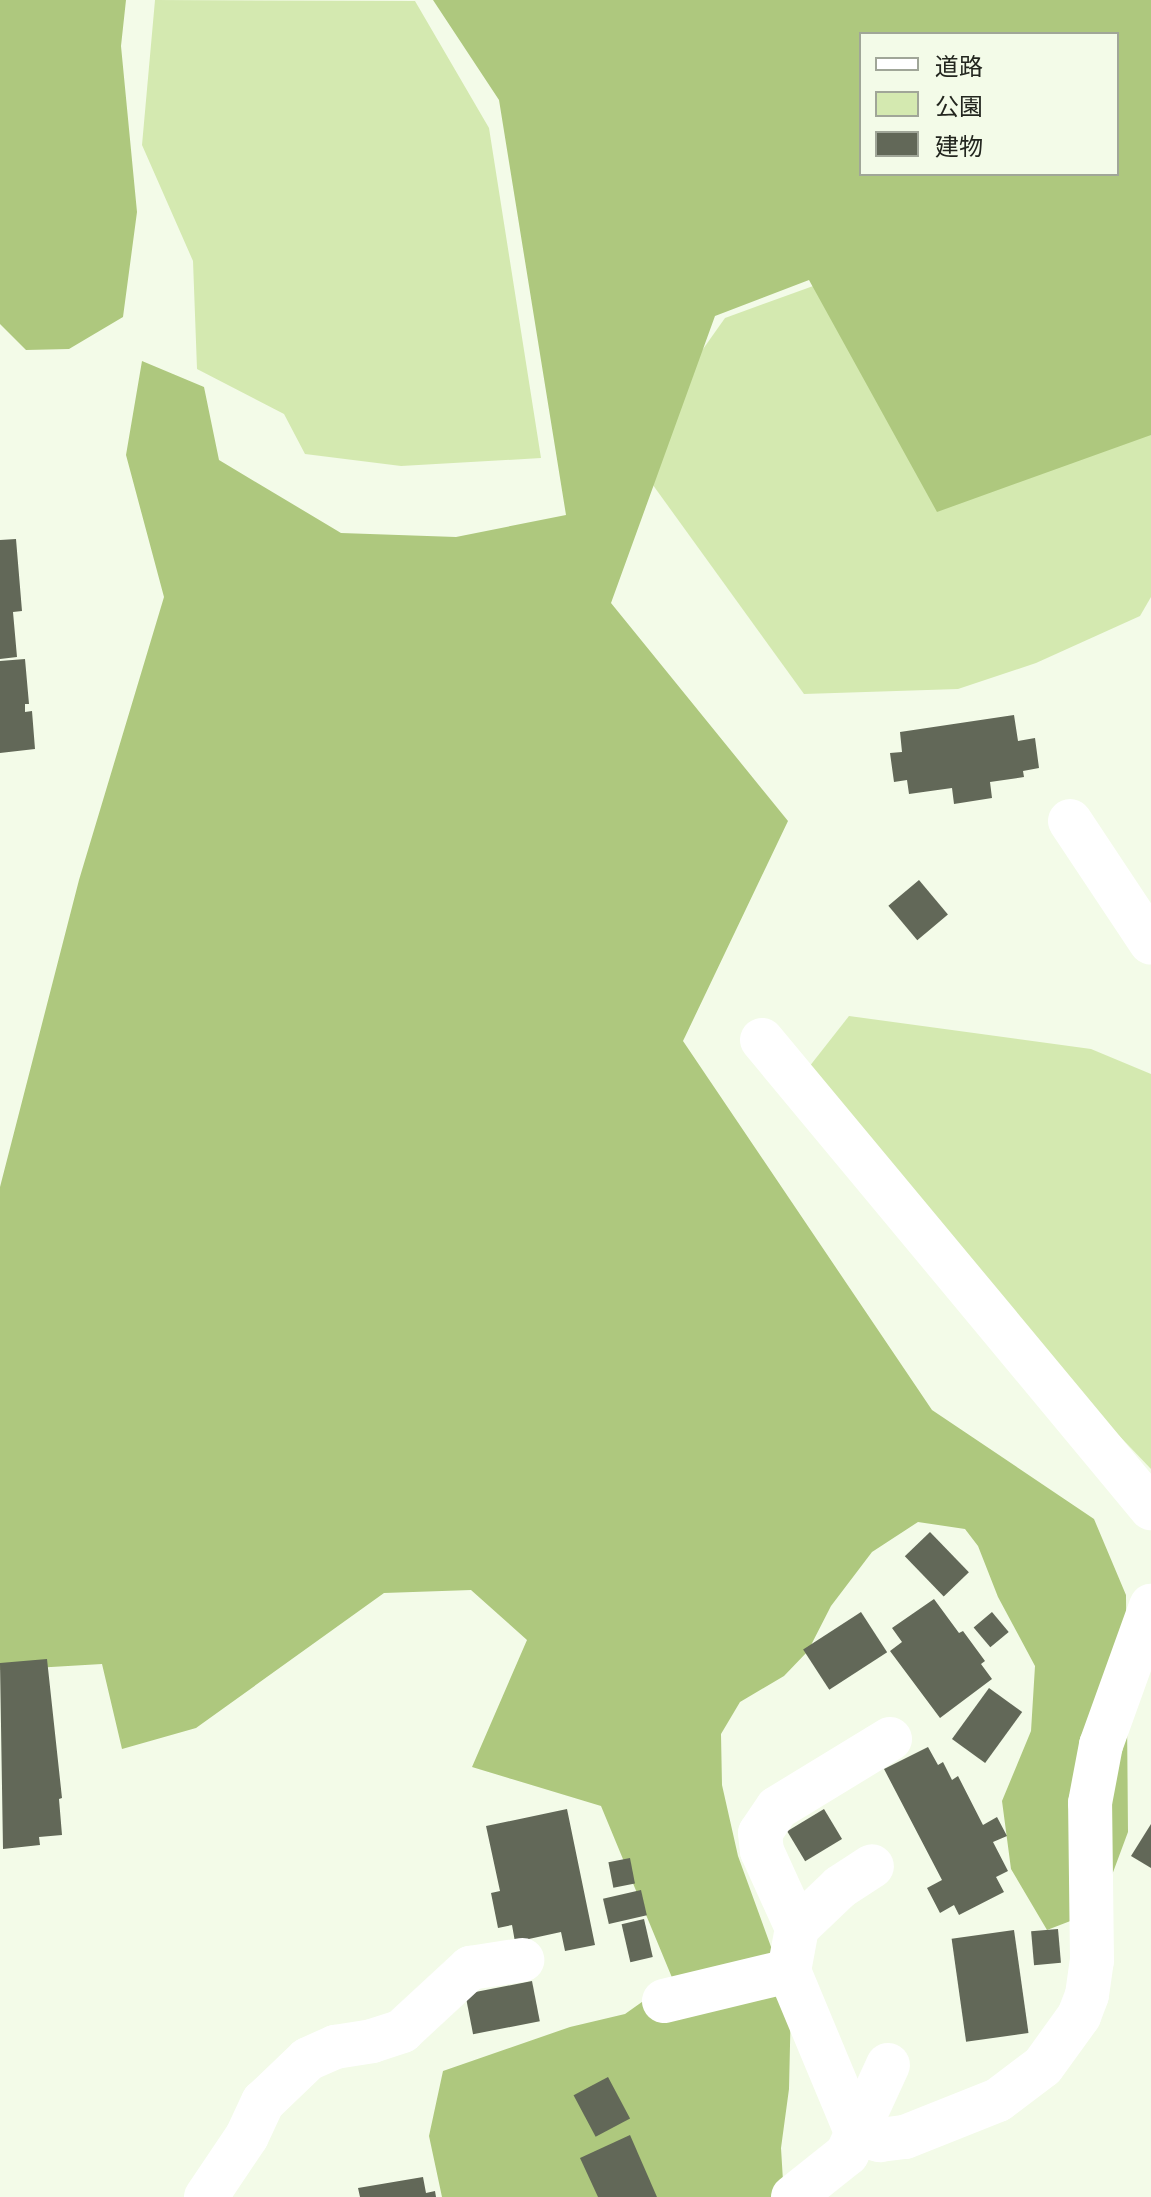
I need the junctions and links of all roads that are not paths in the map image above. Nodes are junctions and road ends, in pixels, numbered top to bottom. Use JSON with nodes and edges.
{"nodes":[{"id":1,"x":1070,"y":821,"type":"dead end"},
{"id":2,"x":1151,"y":943,"type":"edge"},
{"id":3,"x":762,"y":1040,"type":"dead end"},
{"id":4,"x":1151,"y":1508,"type":"edge"},
{"id":5,"x":1151,"y":1606,"type":"edge"},
{"id":6,"x":890,"y":1739,"type":"dead end"},
{"id":7,"x":872,"y":1866,"type":"dead end"},
{"id":8,"x":797,"y":1928,"type":"junction"},
{"id":9,"x":522,"y":1960,"type":"dead end"},
{"id":10,"x":789,"y":1971,"type":"junction"},
{"id":11,"x":664,"y":2001,"type":"dead end"},
{"id":12,"x":888,"y":2065,"type":"dead end"},
{"id":13,"x":857,"y":2134,"type":"junction"},
{"id":14,"x":206,"y":2197,"type":"edge"},
{"id":15,"x":793,"y":2197,"type":"edge"}],
"edges":[{"from":1,"to":2,"type":"street"},
{"from":3,"to":4,"type":"street"},
{"from":5,"to":13,"type":"street"},
{"from":6,"to":8,"type":"street"},
{"from":7,"to":8,"type":"street"},
{"from":8,"to":10,"type":"street"},
{"from":9,"to":14,"type":"street"},
{"from":10,"to":11,"type":"street"},
{"from":10,"to":13,"type":"street"},
{"from":12,"to":13,"type":"street"},
{"from":13,"to":15,"type":"street"}]}
